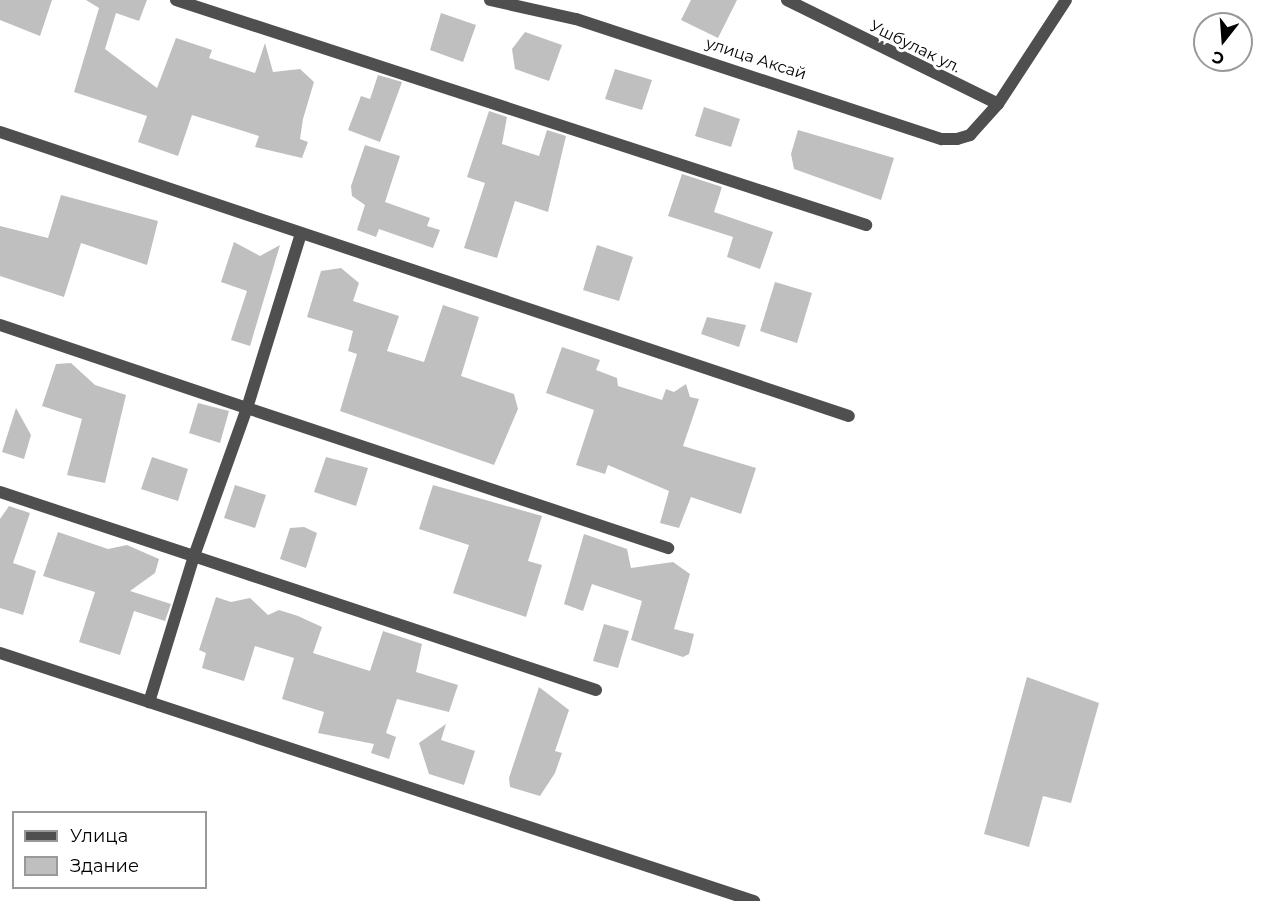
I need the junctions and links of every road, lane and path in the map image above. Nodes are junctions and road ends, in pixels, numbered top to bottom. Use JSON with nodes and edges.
{"nodes":[{"id":1,"x":176,"y":0,"type":"edge"},
{"id":2,"x":490,"y":0,"type":"edge"},
{"id":3,"x":787,"y":0,"type":"edge"},
{"id":4,"x":1066,"y":0,"type":"edge"},
{"id":5,"x":998,"y":104,"type":"junction"},
{"id":6,"x":0,"y":132,"type":"edge"},
{"id":7,"x":866,"y":225,"type":"dead end"},
{"id":8,"x":301,"y":234,"type":"junction"},
{"id":9,"x":0,"y":325,"type":"edge"},
{"id":10,"x":248,"y":408,"type":"junction"},
{"id":11,"x":849,"y":416,"type":"dead end"},
{"id":12,"x":0,"y":492,"type":"edge"},
{"id":13,"x":668,"y":548,"type":"dead end"},
{"id":14,"x":194,"y":556,"type":"junction"},
{"id":15,"x":0,"y":654,"type":"edge"},
{"id":16,"x":596,"y":690,"type":"dead end"},
{"id":17,"x":149,"y":702,"type":"junction"},
{"id":18,"x":754,"y":901,"type":"edge"}],
"edges":[{"from":1,"to":7,"type":"street"},
{"from":2,"to":5,"type":"street","name":"улица Аксай"},
{"from":3,"to":5,"type":"street","name":"Ушбулак ул."},
{"from":4,"to":5,"type":"street","name":"улица Аксай"},
{"from":6,"to":8,"type":"street"},
{"from":8,"to":10,"type":"street"},
{"from":8,"to":11,"type":"street"},
{"from":9,"to":10,"type":"street"},
{"from":10,"to":13,"type":"street"},
{"from":10,"to":14,"type":"street"},
{"from":12,"to":14,"type":"street"},
{"from":14,"to":16,"type":"street"},
{"from":14,"to":17,"type":"street"},
{"from":15,"to":17,"type":"street"},
{"from":17,"to":18,"type":"street"}]}
